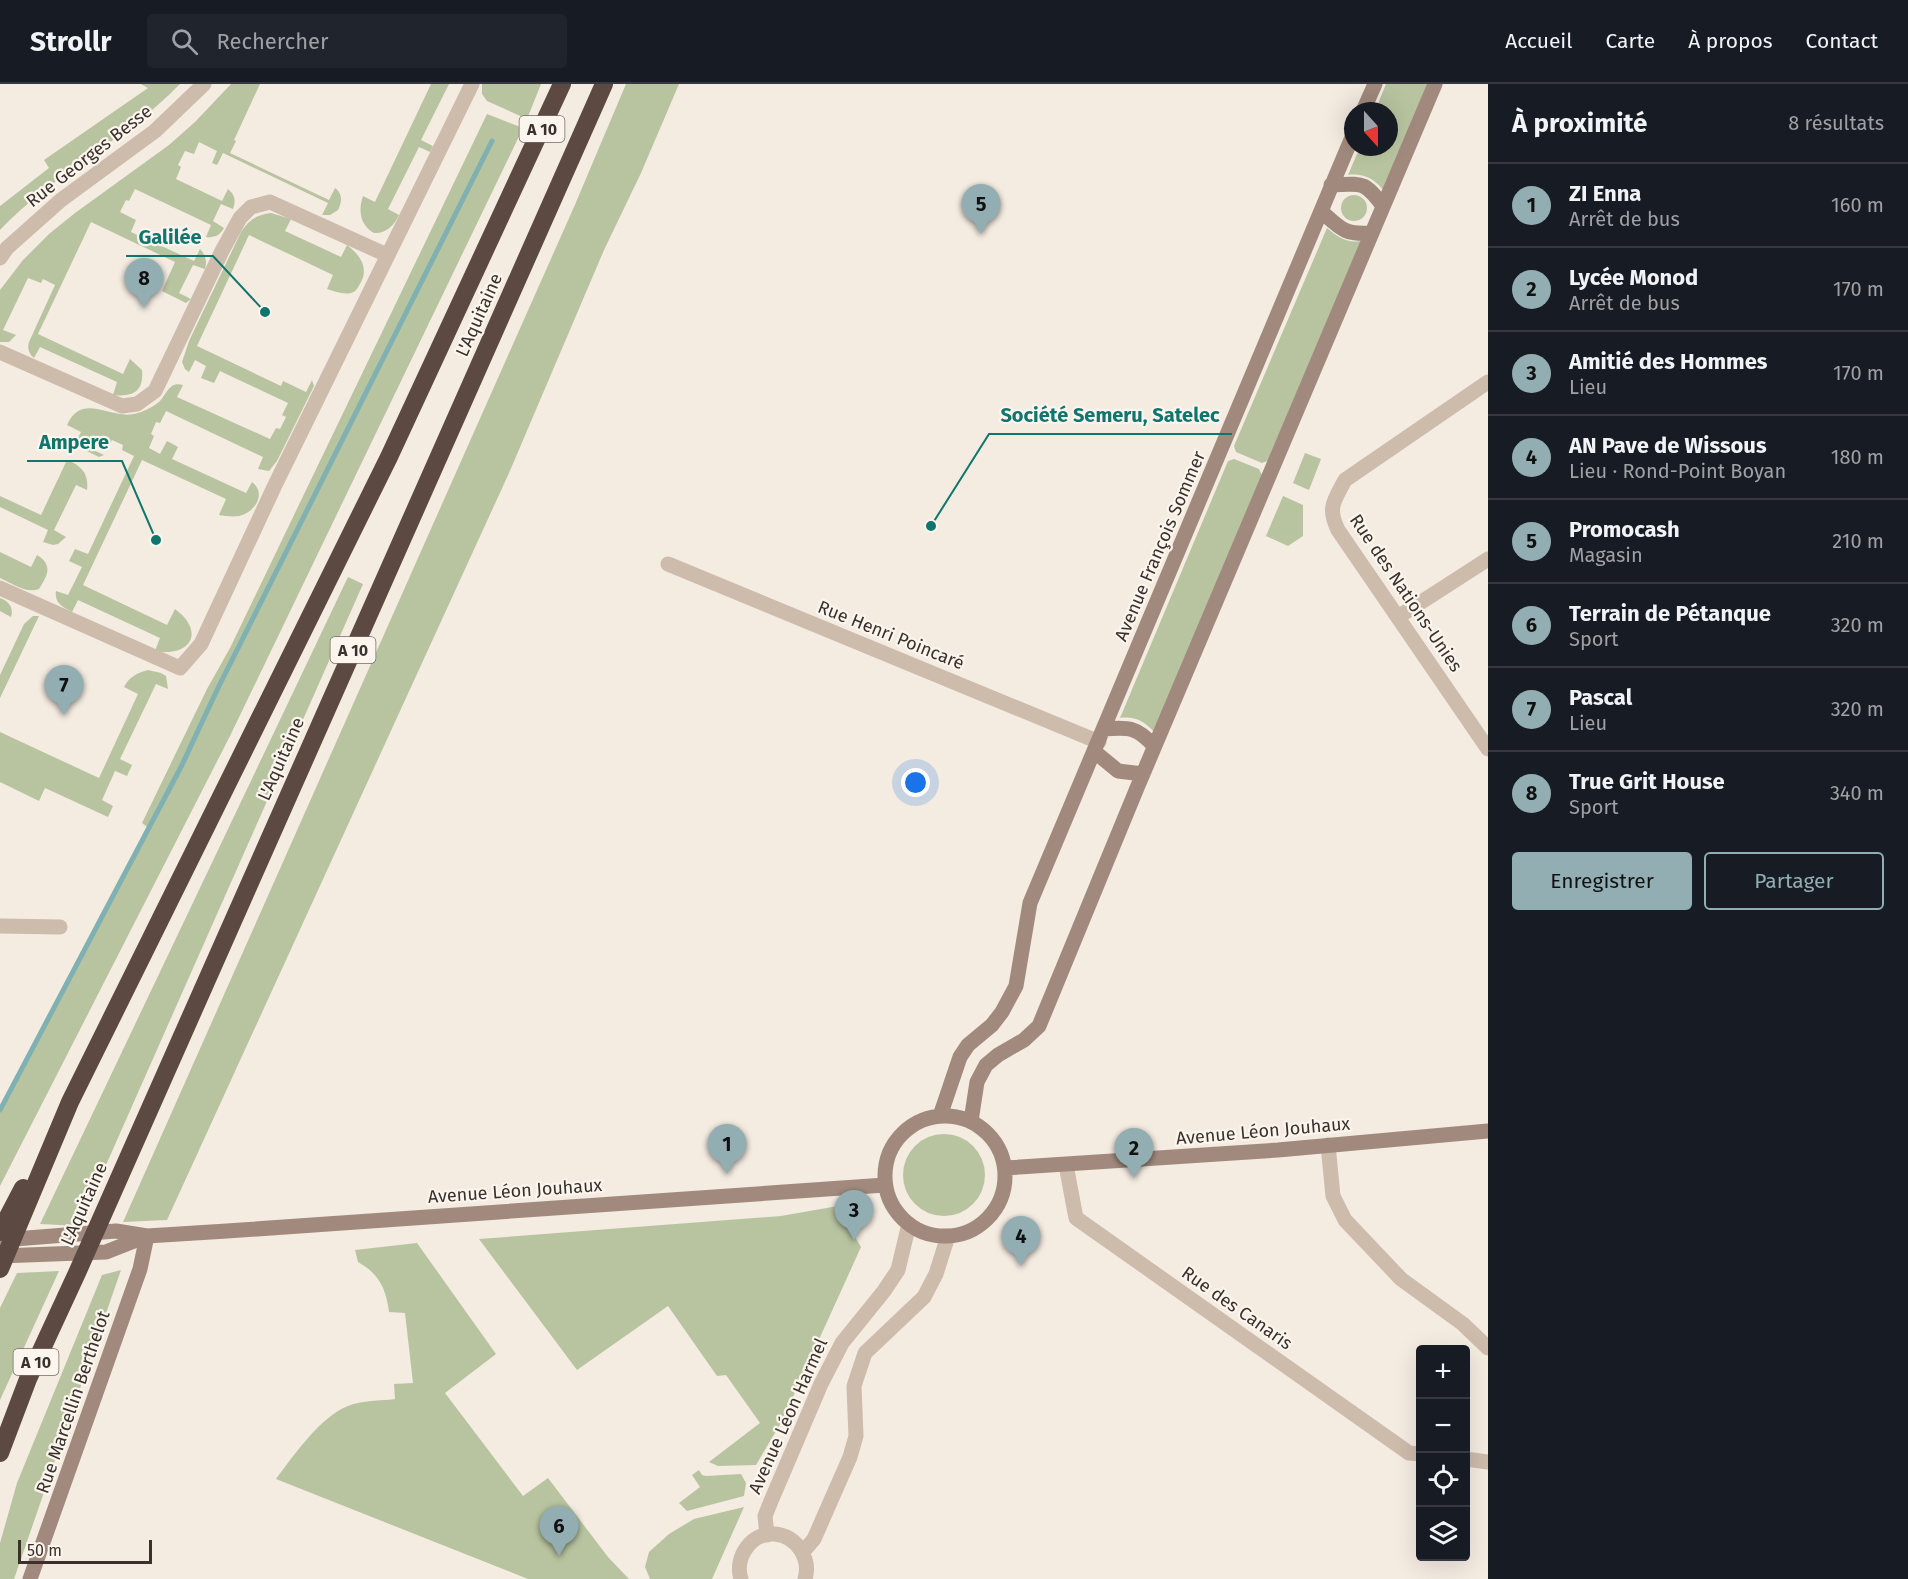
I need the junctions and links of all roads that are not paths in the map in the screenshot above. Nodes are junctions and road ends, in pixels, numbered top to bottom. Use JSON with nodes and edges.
{"nodes":[{"id":1,"x":204,"y":84,"type":"edge"},
{"id":2,"x":472,"y":84,"type":"edge"},
{"id":3,"x":562,"y":84,"type":"edge"},
{"id":4,"x":604,"y":84,"type":"edge"},
{"id":5,"x":1375,"y":84,"type":"edge"},
{"id":6,"x":1435,"y":84,"type":"edge"},
{"id":7,"x":1367,"y":102,"type":"edge"},
{"id":8,"x":1344,"y":155,"type":"edge"},
{"id":9,"x":1331,"y":185,"type":"junction"},
{"id":10,"x":1383,"y":206,"type":"junction"},
{"id":11,"x":1321,"y":212,"type":"junction"},
{"id":12,"x":1372,"y":233,"type":"junction"},
{"id":13,"x":387,"y":255,"type":"junction"},
{"id":14,"x":0,"y":258,"type":"edge"},
{"id":15,"x":0,"y":351,"type":"edge"},
{"id":16,"x":1488,"y":382,"type":"edge"},
{"id":17,"x":1488,"y":559,"type":"edge"},
{"id":18,"x":668,"y":564,"type":"dead end"},
{"id":19,"x":0,"y":588,"type":"edge"},
{"id":20,"x":1398,"y":617,"type":"junction"},
{"id":21,"x":1099,"y":741,"type":"junction"},
{"id":22,"x":1154,"y":746,"type":"junction"},
{"id":23,"x":1488,"y":749,"type":"edge"},
{"id":24,"x":1143,"y":774,"type":"junction"},
{"id":25,"x":0,"y":926,"type":"edge"},
{"id":26,"x":60,"y":927,"type":"dead end"},
{"id":27,"x":940,"y":1116,"type":"junction"},
{"id":28,"x":971,"y":1121,"type":"junction"},
{"id":29,"x":1488,"y":1131,"type":"edge"},
{"id":30,"x":1328,"y":1145,"type":"junction"},
{"id":31,"x":1066,"y":1165,"type":"junction"},
{"id":32,"x":1005,"y":1168,"type":"junction"},
{"id":33,"x":885,"y":1185,"type":"junction"},
{"id":34,"x":909,"y":1224,"type":"junction"},
{"id":35,"x":6,"y":1230,"type":"edge"},
{"id":36,"x":147,"y":1236,"type":"junction"},
{"id":37,"x":948,"y":1236,"type":"junction"},
{"id":38,"x":0,"y":1256,"type":"edge"},
{"id":39,"x":0,"y":1269,"type":"edge"},
{"id":40,"x":1488,"y":1348,"type":"edge"},
{"id":41,"x":0,"y":1453,"type":"edge"},
{"id":42,"x":1416,"y":1454,"type":"edge"},
{"id":43,"x":1470,"y":1460,"type":"edge"},
{"id":44,"x":1488,"y":1462,"type":"edge"},
{"id":45,"x":768,"y":1535,"type":"junction"},
{"id":46,"x":803,"y":1552,"type":"junction"},
{"id":47,"x":30,"y":1579,"type":"edge"},
{"id":48,"x":741,"y":1579,"type":"edge"},
{"id":49,"x":805,"y":1579,"type":"edge"}],
"edges":[{"from":1,"to":14,"type":"street","name":"Rue Georges Besse"},
{"from":2,"to":13,"type":"street"},
{"from":3,"to":35,"type":"highway","name":"L'Aquitaine","number":"A 10"},
{"from":4,"to":41,"type":"highway","name":"L'Aquitaine","number":"A 10"},
{"from":5,"to":7,"type":"street"},
{"from":6,"to":10,"type":"street"},
{"from":8,"to":9,"type":"street"},
{"from":9,"to":10,"type":"street"},
{"from":9,"to":11,"type":"street"},
{"from":10,"to":12,"type":"street"},
{"from":11,"to":12,"type":"street"},
{"from":11,"to":21,"type":"street","name":"Avenue François Sommer"},
{"from":12,"to":22,"type":"street"},
{"from":13,"to":15,"type":"street"},
{"from":13,"to":19,"type":"street"},
{"from":16,"to":20,"type":"street","name":"Rue des Nations-Unies"},
{"from":17,"to":20,"type":"street"},
{"from":18,"to":21,"type":"street","name":"Rue Henri Poincaré"},
{"from":20,"to":23,"type":"street","name":"Rue des Nations-Unies"},
{"from":21,"to":22,"type":"street"},
{"from":21,"to":24,"type":"street"},
{"from":21,"to":27,"type":"street","name":"Avenue François Sommer"},
{"from":22,"to":24,"type":"street"},
{"from":24,"to":28,"type":"street"},
{"from":25,"to":26,"type":"street"},
{"from":27,"to":28,"type":"street"},
{"from":27,"to":33,"type":"street"},
{"from":28,"to":32,"type":"street"},
{"from":29,"to":30,"type":"street","name":"Avenue Léon Jouhaux"},
{"from":30,"to":31,"type":"street","name":"Avenue Léon Jouhaux"},
{"from":30,"to":40,"type":"street"},
{"from":31,"to":32,"type":"street","name":"Avenue Léon Jouhaux"},
{"from":31,"to":42,"type":"street","name":"Rue des Canaris"},
{"from":32,"to":37,"type":"street"},
{"from":33,"to":34,"type":"street"},
{"from":33,"to":36,"type":"street","name":"Avenue Léon Jouhaux"},
{"from":34,"to":37,"type":"street"},
{"from":34,"to":45,"type":"street","name":"Avenue Léon Harmel"},
{"from":35,"to":36,"type":"street","name":"Avenue Léon Jouhaux"},
{"from":35,"to":39,"type":"highway","name":"L'Aquitaine","number":"A 10"},
{"from":36,"to":38,"type":"street","name":"Avenue Léon Jouhaux"},
{"from":36,"to":47,"type":"street","name":"Rue Marcellin Berthelot"},
{"from":37,"to":46,"type":"street"},
{"from":43,"to":44,"type":"street"},
{"from":45,"to":46,"type":"street"},
{"from":45,"to":48,"type":"street"},
{"from":46,"to":49,"type":"street"}]}
